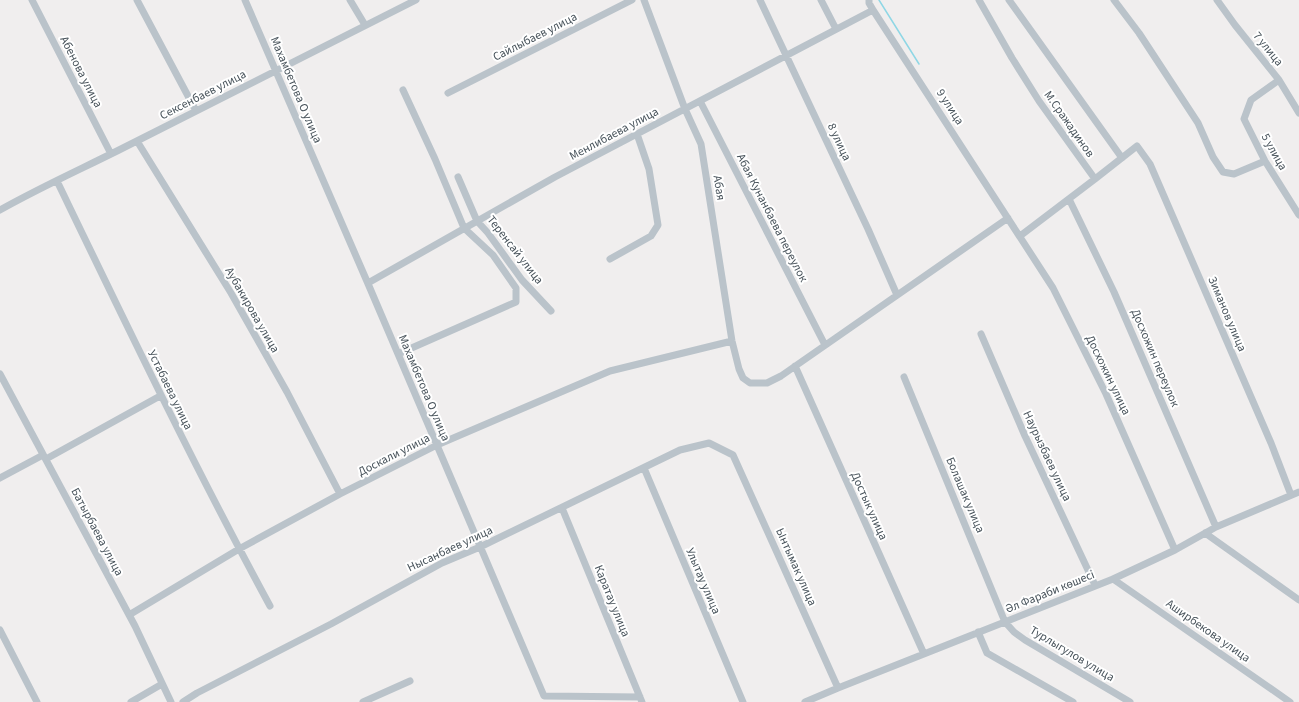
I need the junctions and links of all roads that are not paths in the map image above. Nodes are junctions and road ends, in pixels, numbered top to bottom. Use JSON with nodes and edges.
{"nodes":[{"id":1,"x":32,"y":0,"type":"edge"},
{"id":2,"x":137,"y":0,"type":"edge"},
{"id":3,"x":245,"y":0,"type":"edge"},
{"id":4,"x":350,"y":0,"type":"edge"},
{"id":5,"x":416,"y":0,"type":"edge"},
{"id":6,"x":632,"y":0,"type":"edge"},
{"id":7,"x":644,"y":0,"type":"edge"},
{"id":8,"x":760,"y":0,"type":"edge"},
{"id":9,"x":821,"y":0,"type":"edge"},
{"id":10,"x":869,"y":0,"type":"edge"},
{"id":11,"x":979,"y":0,"type":"edge"},
{"id":12,"x":1008,"y":0,"type":"edge"},
{"id":13,"x":1114,"y":0,"type":"edge"},
{"id":14,"x":1217,"y":0,"type":"edge"},
{"id":15,"x":873,"y":10,"type":"junction"},
{"id":16,"x":365,"y":25,"type":"junction"},
{"id":17,"x":836,"y":29,"type":"junction"},
{"id":18,"x":786,"y":55,"type":"junction"},
{"id":19,"x":275,"y":70,"type":"junction"},
{"id":20,"x":1279,"y":80,"type":"junction"},
{"id":21,"x":403,"y":90,"type":"dead end"},
{"id":22,"x":448,"y":93,"type":"dead end"},
{"id":23,"x":700,"y":101,"type":"junction"},
{"id":24,"x":685,"y":109,"type":"junction"},
{"id":25,"x":196,"y":111,"type":"junction"},
{"id":26,"x":1299,"y":113,"type":"edge"},
{"id":27,"x":637,"y":134,"type":"junction"},
{"id":28,"x":137,"y":141,"type":"junction"},
{"id":29,"x":111,"y":154,"type":"junction"},
{"id":30,"x":1122,"y":158,"type":"junction"},
{"id":31,"x":1265,"y":160,"type":"junction"},
{"id":32,"x":458,"y":178,"type":"dead end"},
{"id":33,"x":1095,"y":179,"type":"junction"},
{"id":34,"x":57,"y":181,"type":"junction"},
{"id":35,"x":1069,"y":199,"type":"junction"},
{"id":36,"x":0,"y":210,"type":"edge"},
{"id":37,"x":1299,"y":215,"type":"edge"},
{"id":38,"x":1008,"y":218,"type":"junction"},
{"id":39,"x":477,"y":221,"type":"junction"},
{"id":40,"x":464,"y":228,"type":"junction"},
{"id":41,"x":1020,"y":236,"type":"junction"},
{"id":42,"x":610,"y":259,"type":"dead end"},
{"id":43,"x":368,"y":283,"type":"junction"},
{"id":44,"x":898,"y":295,"type":"junction"},
{"id":45,"x":551,"y":311,"type":"dead end"},
{"id":46,"x":981,"y":334,"type":"dead end"},
{"id":47,"x":732,"y":341,"type":"junction"},
{"id":48,"x":824,"y":345,"type":"junction"},
{"id":49,"x":398,"y":354,"type":"junction"},
{"id":50,"x":795,"y":366,"type":"junction"},
{"id":51,"x":0,"y":374,"type":"edge"},
{"id":52,"x":904,"y":377,"type":"dead end"},
{"id":53,"x":160,"y":396,"type":"junction"},
{"id":54,"x":437,"y":445,"type":"junction"},
{"id":55,"x":734,"y":455,"type":"joint"},
{"id":56,"x":44,"y":457,"type":"junction"},
{"id":57,"x":644,"y":468,"type":"junction"},
{"id":58,"x":0,"y":478,"type":"edge"},
{"id":59,"x":1299,"y":492,"type":"edge"},
{"id":60,"x":340,"y":494,"type":"junction"},
{"id":61,"x":1291,"y":495,"type":"junction"},
{"id":62,"x":562,"y":508,"type":"junction"},
{"id":63,"x":1216,"y":527,"type":"junction"},
{"id":64,"x":1205,"y":533,"type":"junction"},
{"id":65,"x":480,"y":548,"type":"junction"},
{"id":66,"x":239,"y":549,"type":"junction"},
{"id":67,"x":1175,"y":550,"type":"junction"},
{"id":68,"x":1113,"y":579,"type":"junction"},
{"id":69,"x":1095,"y":585,"type":"junction"},
{"id":70,"x":1299,"y":600,"type":"edge"},
{"id":71,"x":270,"y":606,"type":"dead end"},
{"id":72,"x":129,"y":615,"type":"junction"},
{"id":73,"x":1005,"y":622,"type":"junction"},
{"id":74,"x":0,"y":630,"type":"edge"},
{"id":75,"x":978,"y":632,"type":"junction"},
{"id":76,"x":924,"y":654,"type":"junction"},
{"id":77,"x":410,"y":681,"type":"dead end"},
{"id":78,"x":162,"y":684,"type":"junction"},
{"id":79,"x":838,"y":688,"type":"junction"},
{"id":80,"x":641,"y":699,"type":"edge"},
{"id":81,"x":37,"y":702,"type":"edge"},
{"id":82,"x":132,"y":702,"type":"edge"},
{"id":83,"x":171,"y":702,"type":"edge"},
{"id":84,"x":183,"y":702,"type":"edge"},
{"id":85,"x":363,"y":702,"type":"edge"},
{"id":86,"x":743,"y":702,"type":"edge"},
{"id":87,"x":805,"y":702,"type":"edge"},
{"id":88,"x":1073,"y":702,"type":"edge"},
{"id":89,"x":1130,"y":702,"type":"edge"},
{"id":90,"x":1290,"y":702,"type":"edge"}],
"edges":[{"from":1,"to":29,"type":"street","name":"Абенова улица"},
{"from":2,"to":25,"type":"street"},
{"from":3,"to":19,"type":"street","name":"Махамбетова О улица"},
{"from":4,"to":16,"type":"street"},
{"from":5,"to":16,"type":"street","name":"Сексенбаев улица"},
{"from":6,"to":22,"type":"street","name":"Сайлыбаев улица"},
{"from":7,"to":24,"type":"street","name":"Абая"},
{"from":8,"to":18,"type":"street","name":"8 улица"},
{"from":9,"to":17,"type":"street"},
{"from":10,"to":15,"type":"street","name":"9 улица"},
{"from":11,"to":33,"type":"street","name":"М.Сражадинов"},
{"from":12,"to":30,"type":"street"},
{"from":13,"to":31,"type":"street"},
{"from":14,"to":20,"type":"street","name":"7 улица"},
{"from":15,"to":17,"type":"street","name":"Менлибаева улица"},
{"from":15,"to":38,"type":"street","name":"9 улица"},
{"from":16,"to":19,"type":"street","name":"Сексенбаев улица"},
{"from":17,"to":18,"type":"street","name":"Менлибаева улица"},
{"from":18,"to":23,"type":"street","name":"Менлибаева улица"},
{"from":18,"to":44,"type":"street","name":"8 улица"},
{"from":19,"to":25,"type":"street","name":"Сексенбаев улица"},
{"from":19,"to":43,"type":"street","name":"Махамбетова О улица"},
{"from":20,"to":26,"type":"street","name":"7 улица"},
{"from":20,"to":31,"type":"street","name":"5 улица"},
{"from":21,"to":40,"type":"street"},
{"from":23,"to":24,"type":"street","name":"Менлибаева улица"},
{"from":23,"to":48,"type":"street","name":"Абая Кунанбаева переулок"},
{"from":24,"to":27,"type":"street","name":"Менлибаева улица"},
{"from":24,"to":47,"type":"street","name":"Абая"},
{"from":25,"to":28,"type":"street","name":"Сексенбаев улица"},
{"from":27,"to":39,"type":"street","name":"Менлибаева улица"},
{"from":27,"to":42,"type":"street"},
{"from":28,"to":29,"type":"street","name":"Сексенбаев улица"},
{"from":28,"to":60,"type":"street","name":"Аубакирова улица"},
{"from":29,"to":34,"type":"street","name":"Сексенбаев улица"},
{"from":30,"to":33,"type":"street"},
{"from":30,"to":61,"type":"street","name":"Зиманов улица"},
{"from":31,"to":37,"type":"street","name":"5 улица"},
{"from":32,"to":39,"type":"street","name":"Теренсай улица"},
{"from":33,"to":35,"type":"street"},
{"from":34,"to":36,"type":"street","name":"Сексенбаев улица"},
{"from":34,"to":53,"type":"street","name":"Устабаева улица"},
{"from":35,"to":41,"type":"street"},
{"from":35,"to":63,"type":"street","name":"Досхожин переулок"},
{"from":38,"to":41,"type":"street","name":"Досхожин улица"},
{"from":38,"to":44,"type":"street"},
{"from":39,"to":40,"type":"street","name":"Менлибаева улица"},
{"from":39,"to":45,"type":"street","name":"Теренсай улица"},
{"from":40,"to":43,"type":"street","name":"Менлибаева улица"},
{"from":40,"to":49,"type":"street"},
{"from":41,"to":67,"type":"street","name":"Досхожин улица"},
{"from":43,"to":49,"type":"street","name":"Махамбетова О улица"},
{"from":44,"to":48,"type":"street"},
{"from":46,"to":69,"type":"street","name":"Наурызбаев улица"},
{"from":47,"to":50,"type":"street","name":"Абая"},
{"from":47,"to":54,"type":"street","name":"Доскали улица"},
{"from":48,"to":50,"type":"street"},
{"from":49,"to":54,"type":"street","name":"Махамбетова О улица"},
{"from":50,"to":76,"type":"street","name":"Достык улица"},
{"from":51,"to":56,"type":"street","name":"Батырбаева улица"},
{"from":52,"to":73,"type":"street","name":"Болашак улица"},
{"from":53,"to":56,"type":"street"},
{"from":53,"to":66,"type":"street","name":"Устабаева улица"},
{"from":54,"to":60,"type":"street","name":"Доскали улица"},
{"from":54,"to":65,"type":"street","name":"Махамбетова О улица"},
{"from":55,"to":57,"type":"street","name":"Нысанбаев улица"},
{"from":55,"to":79,"type":"street","name":"Ынтымак улица"},
{"from":56,"to":58,"type":"street"},
{"from":56,"to":72,"type":"street","name":"Батырбаева улица"},
{"from":57,"to":62,"type":"street","name":"Нысанбаев улица"},
{"from":57,"to":86,"type":"street","name":"Улытау улица"},
{"from":59,"to":61,"type":"street","name":"Әл Фараби көшесі"},
{"from":60,"to":66,"type":"street","name":"Доскали улица"},
{"from":61,"to":63,"type":"street","name":"Әл Фараби көшесі"},
{"from":62,"to":65,"type":"street","name":"Нысанбаев улица"},
{"from":62,"to":80,"type":"street","name":"Каратау улица"},
{"from":63,"to":64,"type":"street","name":"Әл Фараби көшесі"},
{"from":64,"to":67,"type":"street","name":"Әл Фараби көшесі"},
{"from":64,"to":70,"type":"street"},
{"from":65,"to":80,"type":"street","name":"Махамбетова О улица"},
{"from":65,"to":84,"type":"street","name":"Нысанбаев улица"},
{"from":66,"to":71,"type":"street","name":"Устабаева улица"},
{"from":66,"to":72,"type":"street","name":"Доскали улица"},
{"from":67,"to":68,"type":"street","name":"Әл Фараби көшесі"},
{"from":68,"to":69,"type":"street","name":"Әл Фараби көшесі"},
{"from":68,"to":90,"type":"street","name":"Аширбекова улица"},
{"from":69,"to":73,"type":"street","name":"Әл Фараби көшесі"},
{"from":72,"to":78,"type":"street","name":"Батырбаева улица"},
{"from":73,"to":75,"type":"street","name":"Әл Фараби көшесі"},
{"from":73,"to":89,"type":"street","name":"Турлыгулов улица"},
{"from":74,"to":81,"type":"street"},
{"from":75,"to":76,"type":"street","name":"Әл Фараби көшесі"},
{"from":75,"to":88,"type":"street"},
{"from":76,"to":79,"type":"street","name":"Әл Фараби көшесі"},
{"from":77,"to":85,"type":"street"},
{"from":78,"to":82,"type":"street"},
{"from":78,"to":83,"type":"street","name":"Батырбаева улица"},
{"from":79,"to":87,"type":"street","name":"Әл Фараби көшесі"}]}
